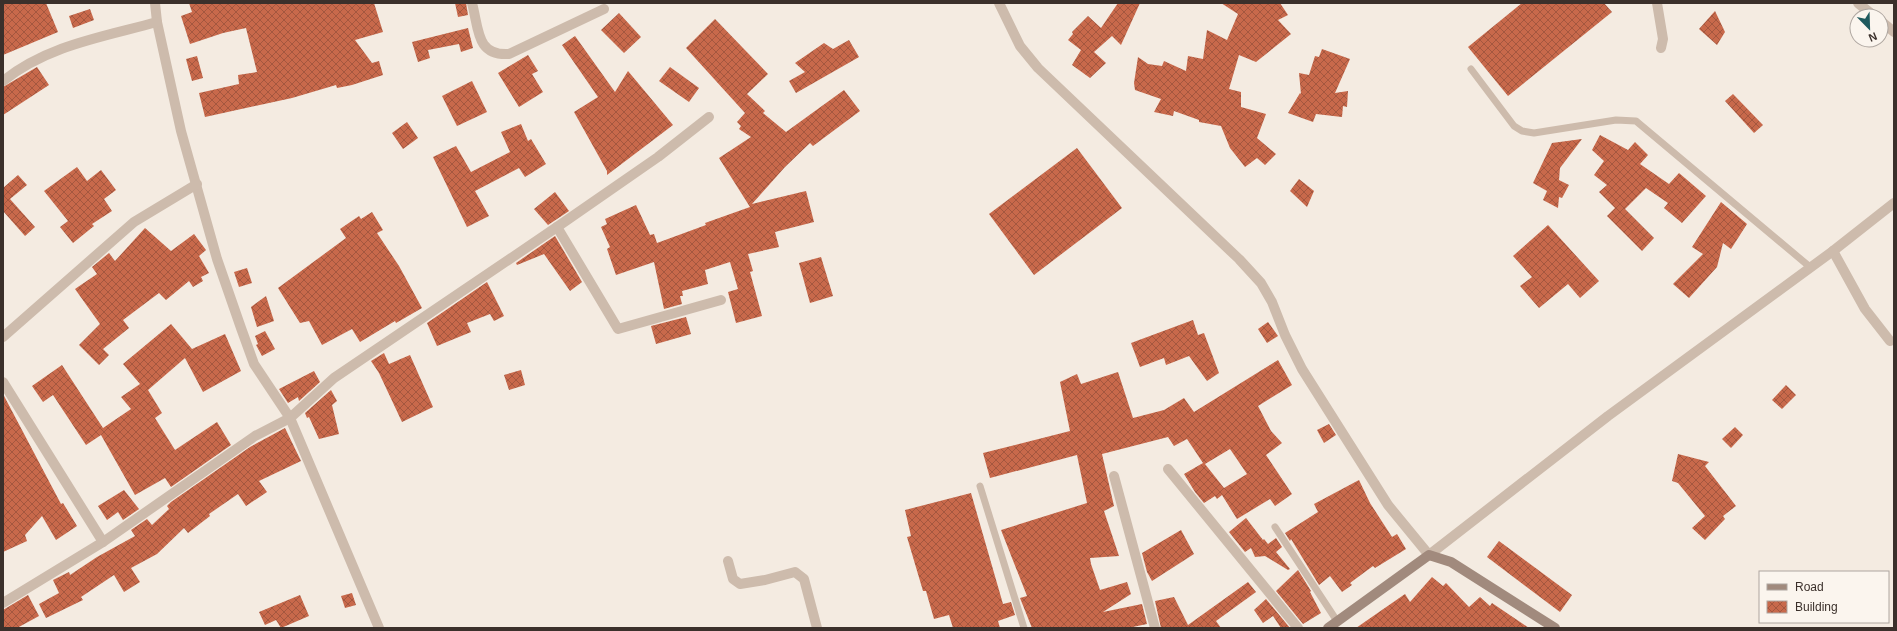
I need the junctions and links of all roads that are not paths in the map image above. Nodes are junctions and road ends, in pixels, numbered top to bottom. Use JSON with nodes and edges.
{"nodes":[{"id":1,"x":156,"y":3,"type":"edge"},
{"id":2,"x":472,"y":3,"type":"edge"},
{"id":3,"x":999,"y":3,"type":"edge"},
{"id":4,"x":1657,"y":3,"type":"edge"},
{"id":5,"x":604,"y":9,"type":"dead end"},
{"id":6,"x":157,"y":22,"type":"junction"},
{"id":7,"x":1661,"y":48,"type":"dead end"},
{"id":8,"x":1471,"y":69,"type":"dead end"},
{"id":9,"x":3,"y":81,"type":"edge"},
{"id":10,"x":709,"y":117,"type":"dead end"},
{"id":11,"x":197,"y":184,"type":"junction"},
{"id":12,"x":1894,"y":203,"type":"edge"},
{"id":13,"x":557,"y":228,"type":"junction"},
{"id":14,"x":1833,"y":251,"type":"junction"},
{"id":15,"x":1810,"y":267,"type":"junction"},
{"id":16,"x":721,"y":300,"type":"dead end"},
{"id":17,"x":3,"y":337,"type":"edge"},
{"id":18,"x":1890,"y":341,"type":"dead end"},
{"id":19,"x":3,"y":382,"type":"edge"},
{"id":20,"x":290,"y":418,"type":"junction"},
{"id":21,"x":1168,"y":469,"type":"dead end"},
{"id":22,"x":1114,"y":476,"type":"dead end"},
{"id":23,"x":980,"y":486,"type":"dead end"},
{"id":24,"x":1275,"y":527,"type":"dead end"},
{"id":25,"x":103,"y":542,"type":"junction"},
{"id":26,"x":1429,"y":555,"type":"junction"},
{"id":27,"x":728,"y":561,"type":"dead end"},
{"id":28,"x":3,"y":603,"type":"edge"},
{"id":29,"x":1338,"y":621,"type":"junction"},
{"id":30,"x":379,"y":628,"type":"edge"},
{"id":31,"x":817,"y":628,"type":"edge"},
{"id":32,"x":1024,"y":628,"type":"edge"},
{"id":33,"x":1155,"y":628,"type":"edge"},
{"id":34,"x":1298,"y":628,"type":"edge"},
{"id":35,"x":1328,"y":628,"type":"edge"},
{"id":36,"x":1555,"y":628,"type":"edge"}],
"edges":[{"from":1,"to":6,"type":"street"},
{"from":2,"to":5,"type":"street"},
{"from":3,"to":26,"type":"street"},
{"from":4,"to":7,"type":"street"},
{"from":6,"to":9,"type":"street"},
{"from":6,"to":11,"type":"street"},
{"from":8,"to":15,"type":"lane"},
{"from":10,"to":13,"type":"street"},
{"from":11,"to":17,"type":"street"},
{"from":11,"to":20,"type":"street"},
{"from":12,"to":14,"type":"street"},
{"from":13,"to":16,"type":"street"},
{"from":13,"to":20,"type":"street"},
{"from":14,"to":15,"type":"street"},
{"from":14,"to":18,"type":"street"},
{"from":15,"to":26,"type":"street"},
{"from":19,"to":25,"type":"street"},
{"from":20,"to":25,"type":"street"},
{"from":20,"to":30,"type":"street"},
{"from":21,"to":34,"type":"street"},
{"from":22,"to":33,"type":"street"},
{"from":23,"to":32,"type":"lane"},
{"from":24,"to":29,"type":"lane"},
{"from":25,"to":28,"type":"street"},
{"from":26,"to":29,"type":"street"},
{"from":26,"to":36,"type":"street"},
{"from":27,"to":31,"type":"street"},
{"from":29,"to":35,"type":"street"}]}
